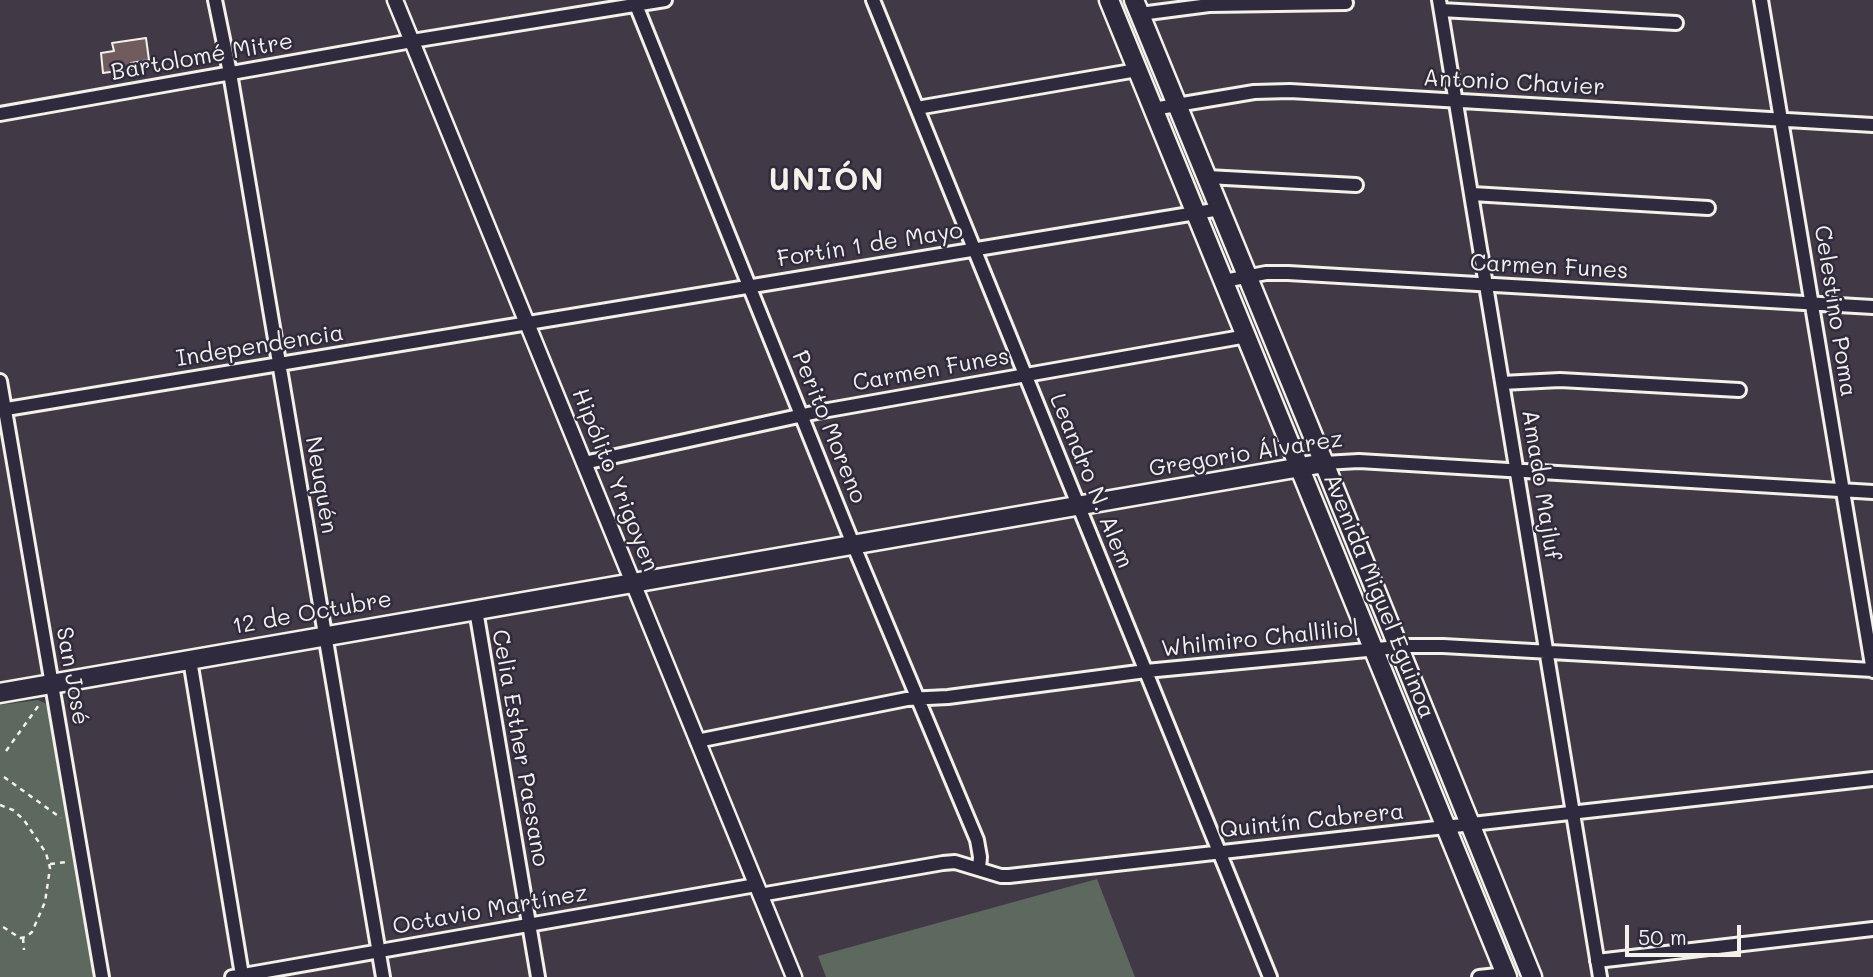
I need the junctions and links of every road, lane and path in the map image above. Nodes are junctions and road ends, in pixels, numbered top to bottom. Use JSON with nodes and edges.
{"nodes":[{"id":1,"x":215,"y":0,"type":"edge"},
{"id":2,"x":395,"y":0,"type":"edge"},
{"id":3,"x":666,"y":0,"type":"edge"},
{"id":4,"x":873,"y":0,"type":"edge"},
{"id":5,"x":1108,"y":0,"type":"edge"},
{"id":6,"x":1761,"y":0,"type":"edge"},
{"id":7,"x":635,"y":2,"type":"edge"},
{"id":8,"x":1346,"y":3,"type":"dead end"},
{"id":9,"x":1440,"y":5,"type":"edge"},
{"id":10,"x":1137,"y":7,"type":"edge"},
{"id":11,"x":1676,"y":23,"type":"dead end"},
{"id":12,"x":412,"y":41,"type":"junction"},
{"id":13,"x":1137,"y":70,"type":"junction"},
{"id":14,"x":230,"y":73,"type":"junction"},
{"id":15,"x":1456,"y":100,"type":"junction"},
{"id":16,"x":1177,"y":105,"type":"junction"},
{"id":17,"x":917,"y":108,"type":"junction"},
{"id":18,"x":1153,"y":109,"type":"junction"},
{"id":19,"x":0,"y":114,"type":"edge"},
{"id":20,"x":1782,"y":119,"type":"junction"},
{"id":21,"x":1873,"y":125,"type":"edge"},
{"id":22,"x":1207,"y":177,"type":"junction"},
{"id":23,"x":1356,"y":185,"type":"dead end"},
{"id":24,"x":1472,"y":194,"type":"junction"},
{"id":25,"x":1708,"y":208,"type":"dead end"},
{"id":26,"x":1220,"y":209,"type":"junction"},
{"id":27,"x":1196,"y":213,"type":"junction"},
{"id":28,"x":974,"y":249,"type":"junction"},
{"id":29,"x":1248,"y":276,"type":"junction"},
{"id":30,"x":1224,"y":281,"type":"junction"},
{"id":31,"x":1486,"y":284,"type":"junction"},
{"id":32,"x":749,"y":286,"type":"junction"},
{"id":33,"x":1812,"y":303,"type":"junction"},
{"id":34,"x":1873,"y":307,"type":"edge"},
{"id":35,"x":527,"y":323,"type":"junction"},
{"id":36,"x":1247,"y":336,"type":"junction"},
{"id":37,"x":279,"y":364,"type":"junction"},
{"id":38,"x":1025,"y":375,"type":"junction"},
{"id":39,"x":0,"y":382,"type":"edge"},
{"id":40,"x":1502,"y":383,"type":"junction"},
{"id":41,"x":1739,"y":390,"type":"dead end"},
{"id":42,"x":2,"y":409,"type":"edge"},
{"id":43,"x":801,"y":415,"type":"junction"},
{"id":44,"x":584,"y":463,"type":"junction"},
{"id":45,"x":1324,"y":463,"type":"junction"},
{"id":46,"x":1301,"y":467,"type":"junction"},
{"id":47,"x":1517,"y":471,"type":"junction"},
{"id":48,"x":1843,"y":490,"type":"junction"},
{"id":49,"x":1873,"y":492,"type":"edge"},
{"id":50,"x":1078,"y":505,"type":"junction"},
{"id":51,"x":853,"y":544,"type":"junction"},
{"id":52,"x":632,"y":582,"type":"junction"},
{"id":53,"x":476,"y":610,"type":"junction"},
{"id":54,"x":326,"y":636,"type":"junction"},
{"id":55,"x":1399,"y":647,"type":"junction"},
{"id":56,"x":1374,"y":649,"type":"junction"},
{"id":57,"x":1547,"y":652,"type":"junction"},
{"id":58,"x":190,"y":660,"type":"junction"},
{"id":59,"x":1146,"y":671,"type":"junction"},
{"id":60,"x":1873,"y":671,"type":"edge"},
{"id":61,"x":52,"y":684,"type":"junction"},
{"id":62,"x":0,"y":693,"type":"edge"},
{"id":63,"x":918,"y":698,"type":"junction"},
{"id":64,"x":42,"y":710,"type":"dead end"},
{"id":65,"x":697,"y":741,"type":"junction"},
{"id":66,"x":6,"y":751,"type":"dead end"},
{"id":67,"x":4,"y":777,"type":"dead end"},
{"id":68,"x":1873,"y":779,"type":"edge"},
{"id":69,"x":58,"y":804,"type":"dead end"},
{"id":70,"x":0,"y":805,"type":"edge"},
{"id":71,"x":1573,"y":813,"type":"junction"},
{"id":72,"x":61,"y":818,"type":"junction"},
{"id":73,"x":1470,"y":825,"type":"junction"},
{"id":74,"x":1446,"y":827,"type":"junction"},
{"id":75,"x":63,"y":829,"type":"dead end"},
{"id":76,"x":1220,"y":853,"type":"junction"},
{"id":77,"x":68,"y":861,"type":"dead end"},
{"id":78,"x":50,"y":864,"type":"junction"},
{"id":79,"x":979,"y":869,"type":"junction"},
{"id":80,"x":758,"y":890,"type":"junction"},
{"id":81,"x":0,"y":925,"type":"edge"},
{"id":82,"x":529,"y":925,"type":"junction"},
{"id":83,"x":1873,"y":929,"type":"edge"},
{"id":84,"x":23,"y":938,"type":"junction"},
{"id":85,"x":24,"y":950,"type":"dead end"},
{"id":86,"x":379,"y":951,"type":"junction"},
{"id":87,"x":1597,"y":961,"type":"junction"},
{"id":88,"x":237,"y":976,"type":"edge"},
{"id":89,"x":1507,"y":976,"type":"edge"},
{"id":90,"x":102,"y":977,"type":"edge"},
{"id":91,"x":383,"y":977,"type":"edge"},
{"id":92,"x":538,"y":977,"type":"edge"},
{"id":93,"x":794,"y":977,"type":"edge"},
{"id":94,"x":1270,"y":977,"type":"edge"},
{"id":95,"x":1479,"y":977,"type":"edge"},
{"id":96,"x":1532,"y":977,"type":"edge"},
{"id":97,"x":1600,"y":977,"type":"edge"}],
"edges":[{"from":1,"to":14,"type":"street","name":"Neuquén"},
{"from":2,"to":12,"type":"street","name":"Hipólito Yrigoyen"},
{"from":3,"to":7,"type":"street","name":"Bartolomé Mitre"},
{"from":4,"to":17,"type":"street","name":"Leandro N. Alem"},
{"from":5,"to":13,"type":"main road","name":"Avenida Miguel Eguinoa"},
{"from":6,"to":20,"type":"street","name":"Celestino Poma"},
{"from":7,"to":12,"type":"street","name":"Bartolomé Mitre"},
{"from":7,"to":32,"type":"street","name":"Perito Moreno"},
{"from":8,"to":10,"type":"street"},
{"from":9,"to":11,"type":"street"},
{"from":9,"to":15,"type":"street","name":"Amado Majluf"},
{"from":10,"to":16,"type":"main road","name":"Avenida Miguel Eguinoa"},
{"from":12,"to":14,"type":"street","name":"Bartolomé Mitre"},
{"from":12,"to":35,"type":"street","name":"Hipólito Yrigoyen"},
{"from":13,"to":17,"type":"street"},
{"from":13,"to":18,"type":"main road","name":"Avenida Miguel Eguinoa"},
{"from":14,"to":19,"type":"street","name":"Bartolomé Mitre"},
{"from":14,"to":37,"type":"street","name":"Neuquén"},
{"from":15,"to":16,"type":"street","name":"Antonio Chavier"},
{"from":15,"to":20,"type":"street","name":"Antonio Chavier"},
{"from":15,"to":24,"type":"street","name":"Amado Majluf"},
{"from":16,"to":18,"type":"street","name":"Antonio Chavier"},
{"from":16,"to":22,"type":"main road","name":"Avenida Miguel Eguinoa"},
{"from":17,"to":28,"type":"street","name":"Leandro N. Alem"},
{"from":18,"to":27,"type":"main road","name":"Avenida Miguel Eguinoa"},
{"from":20,"to":21,"type":"street","name":"Antonio Chavier"},
{"from":20,"to":33,"type":"street","name":"Celestino Poma"},
{"from":22,"to":23,"type":"street"},
{"from":22,"to":26,"type":"main road","name":"Avenida Miguel Eguinoa"},
{"from":24,"to":25,"type":"street"},
{"from":24,"to":31,"type":"street","name":"Amado Majluf"},
{"from":26,"to":27,"type":"street","name":"Fortín 1 de Mayo"},
{"from":26,"to":29,"type":"main road","name":"Avenida Miguel Eguinoa"},
{"from":27,"to":28,"type":"street","name":"Fortín 1 de Mayo"},
{"from":27,"to":30,"type":"main road","name":"Avenida Miguel Eguinoa"},
{"from":28,"to":32,"type":"street","name":"Fortín 1 de Mayo"},
{"from":28,"to":38,"type":"street","name":"Leandro N. Alem"},
{"from":29,"to":30,"type":"street","name":"Carmen Funes"},
{"from":29,"to":31,"type":"street","name":"Carmen Funes"},
{"from":29,"to":45,"type":"main road","name":"Avenida Miguel Eguinoa"},
{"from":30,"to":36,"type":"main road","name":"Avenida Miguel Eguinoa"},
{"from":31,"to":33,"type":"street","name":"Carmen Funes"},
{"from":31,"to":40,"type":"street","name":"Amado Majluf"},
{"from":32,"to":35,"type":"street","name":"Fortín 1 de Mayo"},
{"from":32,"to":43,"type":"street","name":"Perito Moreno"},
{"from":33,"to":34,"type":"street","name":"Carmen Funes"},
{"from":33,"to":48,"type":"street","name":"Celestino Poma"},
{"from":35,"to":37,"type":"street","name":"Independencia"},
{"from":35,"to":44,"type":"street","name":"Hipólito Yrigoyen"},
{"from":36,"to":38,"type":"street","name":"Carmen Funes"},
{"from":36,"to":46,"type":"main road","name":"Avenida Miguel Eguinoa"},
{"from":37,"to":42,"type":"street","name":"Independencia"},
{"from":37,"to":54,"type":"street","name":"Neuquén"},
{"from":38,"to":43,"type":"street","name":"Carmen Funes"},
{"from":38,"to":50,"type":"street","name":"Leandro N. Alem"},
{"from":39,"to":42,"type":"street","name":"San José"},
{"from":40,"to":41,"type":"street"},
{"from":40,"to":47,"type":"street","name":"Amado Majluf"},
{"from":42,"to":61,"type":"street","name":"San José"},
{"from":43,"to":44,"type":"street","name":"Carmen Funes"},
{"from":43,"to":51,"type":"street","name":"Perito Moreno"},
{"from":44,"to":52,"type":"street","name":"Hipólito Yrigoyen"},
{"from":45,"to":46,"type":"main road","name":"Gregorio Álvarez"},
{"from":45,"to":47,"type":"street","name":"Gregorio Álvarez"},
{"from":45,"to":55,"type":"main road","name":"Avenida Miguel Eguinoa"},
{"from":46,"to":50,"type":"main road","name":"Gregorio Álvarez"},
{"from":46,"to":56,"type":"main road","name":"Avenida Miguel Eguinoa"},
{"from":47,"to":48,"type":"street","name":"Gregorio Álvarez"},
{"from":47,"to":57,"type":"street","name":"Amado Majluf"},
{"from":48,"to":49,"type":"street","name":"Gregorio Álvarez"},
{"from":48,"to":60,"type":"street","name":"Celestino Poma"},
{"from":50,"to":51,"type":"main road","name":"Gregorio Álvarez"},
{"from":50,"to":59,"type":"street","name":"Leandro N. Alem"},
{"from":51,"to":52,"type":"main road","name":"Gregorio Álvarez"},
{"from":51,"to":63,"type":"street","name":"Perito Moreno"},
{"from":52,"to":53,"type":"main road","name":"12 de Octubre"},
{"from":52,"to":65,"type":"street","name":"Hipólito Yrigoyen"},
{"from":53,"to":54,"type":"main road","name":"12 de Octubre"},
{"from":53,"to":82,"type":"street","name":"Celia Esther Paesano"},
{"from":54,"to":58,"type":"main road","name":"12 de Octubre"},
{"from":54,"to":86,"type":"street","name":"Neuquén"},
{"from":55,"to":56,"type":"street","name":"Whilmiro Challiliol"},
{"from":55,"to":57,"type":"street","name":"Whilmiro Challiliol"},
{"from":55,"to":73,"type":"main road","name":"Avenida Miguel Eguinoa"},
{"from":56,"to":59,"type":"street","name":"Whilmiro Challiliol"},
{"from":56,"to":74,"type":"main road","name":"Avenida Miguel Eguinoa"},
{"from":57,"to":60,"type":"street","name":"Whilmiro Challiliol"},
{"from":57,"to":71,"type":"street","name":"Amado Majluf"},
{"from":58,"to":61,"type":"main road","name":"12 de Octubre"},
{"from":58,"to":88,"type":"street"},
{"from":59,"to":63,"type":"street","name":"Whilmiro Challiliol"},
{"from":59,"to":76,"type":"street","name":"Leandro N. Alem"},
{"from":61,"to":62,"type":"main road","name":"12 de Octubre"},
{"from":61,"to":90,"type":"street","name":"San José"},
{"from":63,"to":65,"type":"street","name":"Whilmiro Challiliol"},
{"from":63,"to":79,"type":"street","name":"Perito Moreno"},
{"from":64,"to":66,"type":"path"},
{"from":65,"to":80,"type":"street","name":"Hipólito Yrigoyen"},
{"from":67,"to":72,"type":"path"},
{"from":68,"to":71,"type":"street","name":"Quintín Cabrera"},
{"from":69,"to":72,"type":"path"},
{"from":70,"to":78,"type":"path"},
{"from":71,"to":73,"type":"street","name":"Quintín Cabrera"},
{"from":71,"to":87,"type":"street","name":"Amado Majluf"},
{"from":72,"to":75,"type":"path"},
{"from":73,"to":74,"type":"street","name":"Quintín Cabrera"},
{"from":73,"to":96,"type":"main road","name":"Avenida Miguel Eguinoa"},
{"from":74,"to":76,"type":"street","name":"Quintín Cabrera"},
{"from":74,"to":89,"type":"main road","name":"Avenida Miguel Eguinoa"},
{"from":76,"to":79,"type":"street","name":"Quintín Cabrera"},
{"from":76,"to":94,"type":"street","name":"Leandro N. Alem"},
{"from":77,"to":78,"type":"path"},
{"from":78,"to":84,"type":"path"},
{"from":79,"to":80,"type":"street","name":"Quintín Cabrera"},
{"from":80,"to":82,"type":"street","name":"Octavio Martínez"},
{"from":80,"to":93,"type":"street","name":"Hipólito Yrigoyen"},
{"from":81,"to":84,"type":"path"},
{"from":82,"to":86,"type":"street","name":"Octavio Martínez"},
{"from":82,"to":92,"type":"street","name":"Celia Esther Paesano"},
{"from":83,"to":87,"type":"street"},
{"from":84,"to":85,"type":"path"},
{"from":86,"to":88,"type":"street","name":"Octavio Martínez"},
{"from":86,"to":91,"type":"street","name":"Neuquén"},
{"from":87,"to":97,"type":"street","name":"Amado Majluf"},
{"from":89,"to":95,"type":"street"}]}
